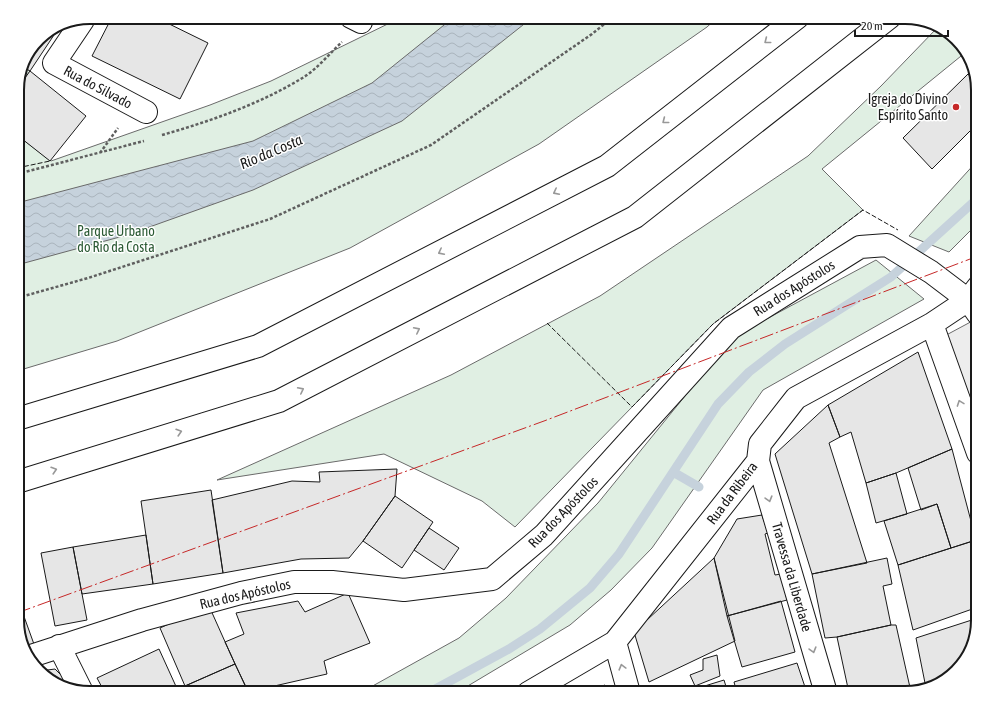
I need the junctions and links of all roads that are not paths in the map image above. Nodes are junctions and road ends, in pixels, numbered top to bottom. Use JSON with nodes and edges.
{"nodes":[{"id":1,"x":789,"y":24,"type":"edge"},
{"id":2,"x":881,"y":24,"type":"edge"},
{"id":3,"x":80,"y":25,"type":"edge"},
{"id":4,"x":146,"y":112,"type":"dead end"},
{"id":5,"x":971,"y":297,"type":"edge"},
{"id":6,"x":971,"y":302,"type":"edge"},
{"id":7,"x":932,"y":324,"type":"junction"},
{"id":8,"x":24,"y":418,"type":"edge"},
{"id":9,"x":971,"y":433,"type":"edge"},
{"id":10,"x":758,"y":461,"type":"junction"},
{"id":11,"x":24,"y":480,"type":"edge"},
{"id":12,"x":615,"y":642,"type":"junction"},
{"id":13,"x":59,"y":646,"type":"junction"},
{"id":14,"x":34,"y":655,"type":"edge"},
{"id":15,"x":78,"y":684,"type":"edge"},
{"id":16,"x":540,"y":686,"type":"edge"},
{"id":17,"x":627,"y":686,"type":"edge"},
{"id":18,"x":824,"y":686,"type":"edge"}],
"edges":[{"from":1,"to":8,"type":"main road","one_way":true},
{"from":11,"to":2,"type":"main road","one_way":true},
{"from":3,"to":4,"type":"main road","name":"Rua do Silvado"},
{"from":5,"to":13,"type":"main road","name":"Rua dos Apóstolos"},
{"from":6,"to":7,"type":"main road","name":"Rua da Ribeira"},
{"from":9,"to":7,"type":"main road","one_way":true},
{"from":7,"to":10,"type":"main road","name":"Rua da Ribeira"},
{"from":10,"to":12,"type":"main road","name":"Rua da Ribeira"},
{"from":10,"to":18,"type":"main road","name":"Travessa da Liberdade","one_way":true},
{"from":12,"to":16,"type":"main road","name":"Rua da Ribeira"},
{"from":17,"to":12,"type":"main road","one_way":true},
{"from":13,"to":14,"type":"main road","name":"Rua dos Apóstolos"},
{"from":13,"to":15,"type":"main road"}]}
